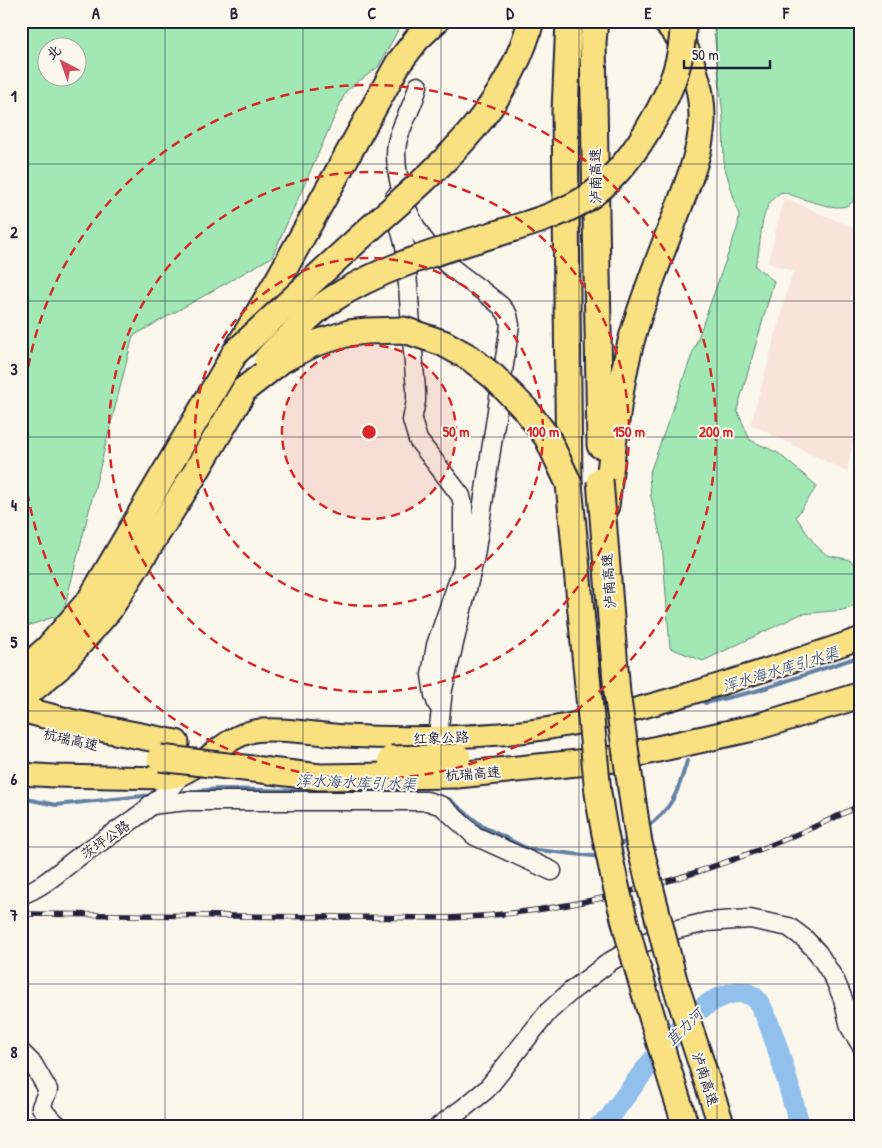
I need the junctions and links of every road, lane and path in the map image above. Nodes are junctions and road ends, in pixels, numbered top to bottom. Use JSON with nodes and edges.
{"nodes":[{"id":1,"x":531,"y":21,"type":"edge"},
{"id":2,"x":569,"y":21,"type":"edge"},
{"id":3,"x":665,"y":21,"type":"edge"},
{"id":4,"x":683,"y":21,"type":"edge"},
{"id":5,"x":432,"y":26,"type":"edge"},
{"id":6,"x":594,"y":32,"type":"edge"},
{"id":7,"x":418,"y":86,"type":"dead end"},
{"id":8,"x":397,"y":167,"type":"junction"},
{"id":9,"x":234,"y":354,"type":"junction"},
{"id":10,"x":245,"y":389,"type":"junction"},
{"id":11,"x":569,"y":484,"type":"junction"},
{"id":12,"x":604,"y":526,"type":"junction"},
{"id":13,"x":100,"y":605,"type":"junction"},
{"id":14,"x":861,"y":638,"type":"edge"},
{"id":15,"x":21,"y":672,"type":"edge"},
{"id":16,"x":861,"y":678,"type":"edge"},
{"id":17,"x":861,"y":695,"type":"edge"},
{"id":18,"x":21,"y":699,"type":"edge"},
{"id":19,"x":21,"y":709,"type":"edge"},
{"id":20,"x":440,"y":714,"type":"junction"},
{"id":21,"x":21,"y":726,"type":"edge"},
{"id":22,"x":438,"y":737,"type":"junction"},
{"id":23,"x":168,"y":750,"type":"junction"},
{"id":24,"x":458,"y":766,"type":"junction"},
{"id":25,"x":21,"y":774,"type":"edge"},
{"id":26,"x":176,"y":781,"type":"junction"},
{"id":27,"x":152,"y":804,"type":"junction"},
{"id":28,"x":552,"y":871,"type":"dead end"},
{"id":29,"x":21,"y":895,"type":"edge"},
{"id":30,"x":861,"y":1044,"type":"edge"},
{"id":31,"x":21,"y":1052,"type":"edge"},
{"id":32,"x":60,"y":1127,"type":"edge"},
{"id":33,"x":438,"y":1127,"type":"edge"},
{"id":34,"x":686,"y":1127,"type":"edge"},
{"id":35,"x":722,"y":1127,"type":"edge"}],
"edges":[{"from":1,"to":9,"type":"highway","bridge":true},
{"from":2,"to":11,"type":"highway","name":"泸南高速"},
{"from":3,"to":12,"type":"highway"},
{"from":4,"to":10,"type":"highway","bridge":true},
{"from":5,"to":9,"type":"highway"},
{"from":6,"to":12,"type":"highway","name":"泸南高速","bridge":true},
{"from":7,"to":8,"type":"street"},
{"from":8,"to":20,"type":"street"},
{"from":8,"to":20,"type":"street"},
{"from":9,"to":13,"type":"highway"},
{"from":10,"to":11,"type":"highway","bridge":true},
{"from":10,"to":13,"type":"highway"},
{"from":11,"to":34,"type":"highway","name":"泸南高速","bridge":true},
{"from":12,"to":35,"type":"highway","name":"泸南高速","bridge":true},
{"from":13,"to":15,"type":"highway"},
{"from":13,"to":18,"type":"highway"},
{"from":14,"to":22,"type":"main road","name":"红象公路"},
{"from":16,"to":24,"type":"highway","name":"杭瑞高速"},
{"from":17,"to":24,"type":"highway","name":"杭瑞高速"},
{"from":19,"to":23,"type":"highway","name":"杭瑞高速"},
{"from":20,"to":22,"type":"street"},
{"from":21,"to":23,"type":"highway","name":"杭瑞高速"},
{"from":22,"to":26,"type":"main road","name":"红象公路"},
{"from":23,"to":24,"type":"highway","name":"杭瑞高速","bridge":true},
{"from":25,"to":26,"type":"main road","name":"红象公路"},
{"from":26,"to":27,"type":"street","name":"茨坪公路"},
{"from":27,"to":28,"type":"street"},
{"from":27,"to":29,"type":"street","name":"茨坪公路"},
{"from":30,"to":33,"type":"street"},
{"from":31,"to":32,"type":"street"}]}
